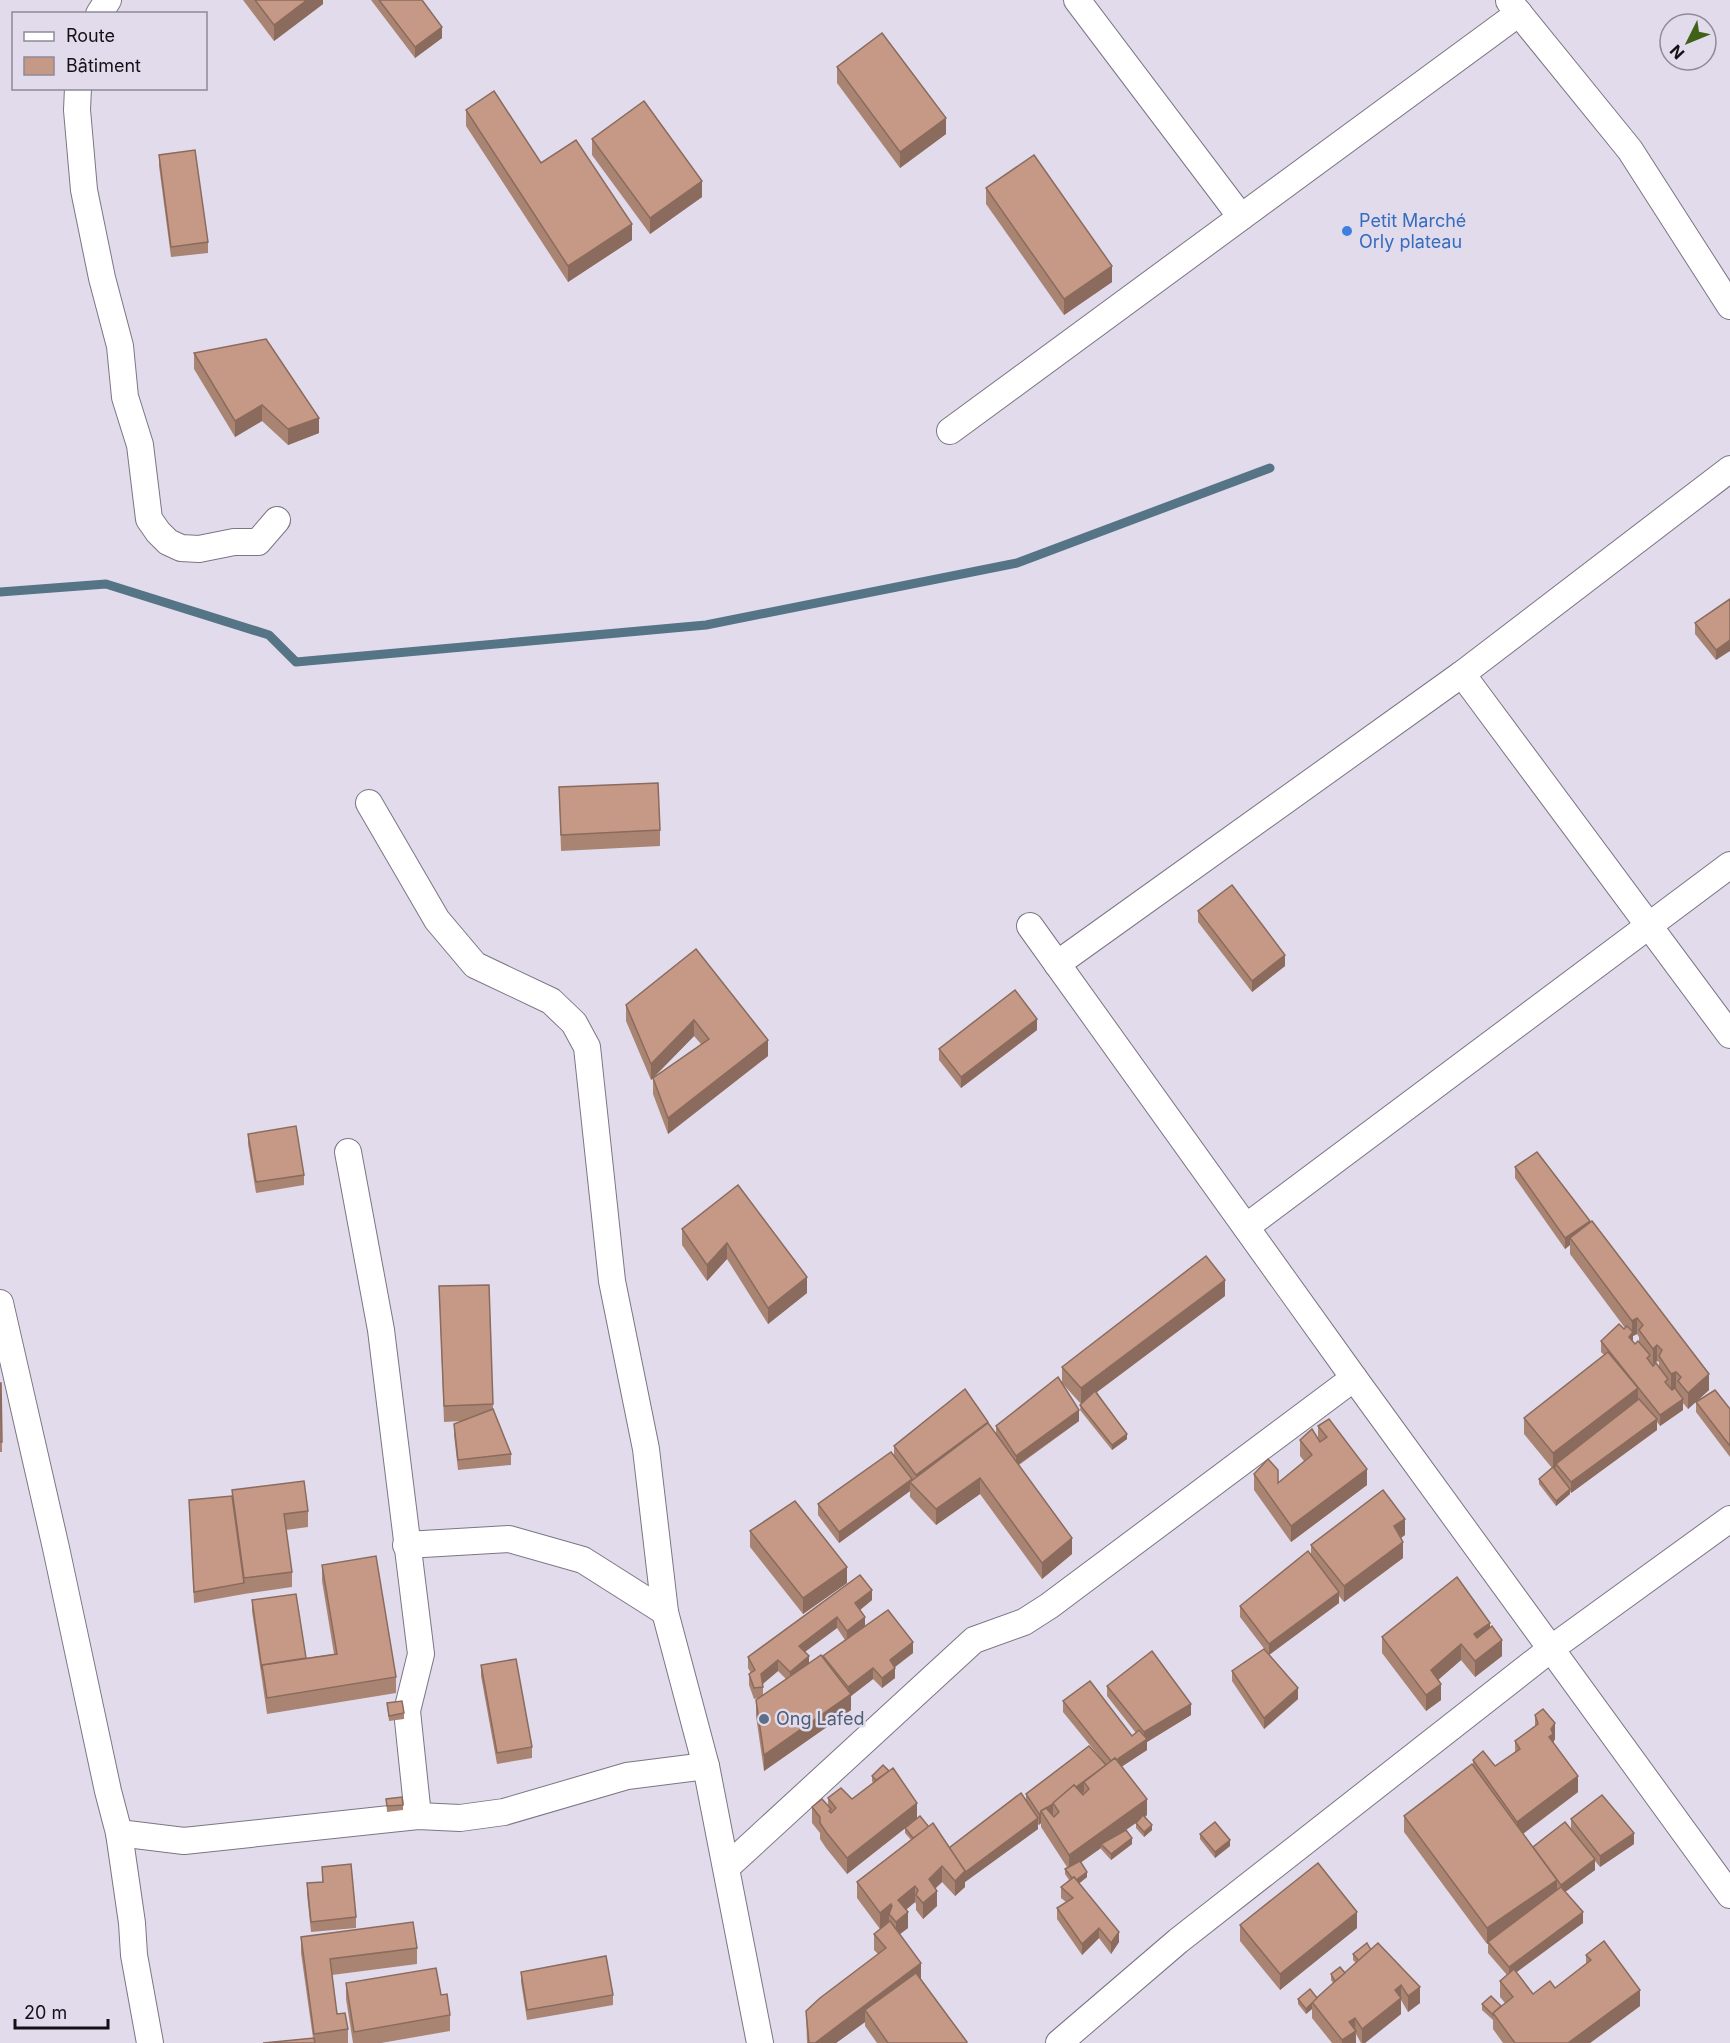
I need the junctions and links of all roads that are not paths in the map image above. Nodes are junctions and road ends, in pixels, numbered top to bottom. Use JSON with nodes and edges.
{"nodes":[{"id":1,"x":1077,"y":0,"type":"edge"},
{"id":2,"x":1513,"y":7,"type":"edge"},
{"id":3,"x":78,"y":90,"type":"edge"},
{"id":4,"x":1241,"y":217,"type":"junction"},
{"id":5,"x":1730,"y":306,"type":"edge"},
{"id":6,"x":950,"y":431,"type":"dead end"},
{"id":7,"x":1730,"y":469,"type":"edge"},
{"id":8,"x":277,"y":520,"type":"dead end"},
{"id":9,"x":1462,"y":674,"type":"junction"},
{"id":10,"x":369,"y":803,"type":"dead end"},
{"id":11,"x":1730,"y":865,"type":"edge"},
{"id":12,"x":1030,"y":926,"type":"dead end"},
{"id":13,"x":1649,"y":926,"type":"junction"},
{"id":14,"x":1057,"y":964,"type":"junction"},
{"id":15,"x":1730,"y":1035,"type":"edge"},
{"id":16,"x":348,"y":1152,"type":"dead end"},
{"id":17,"x":1246,"y":1227,"type":"junction"},
{"id":18,"x":0,"y":1303,"type":"edge"},
{"id":19,"x":1354,"y":1378,"type":"junction"},
{"id":20,"x":1730,"y":1519,"type":"edge"},
{"id":21,"x":406,"y":1545,"type":"junction"},
{"id":22,"x":665,"y":1612,"type":"junction"},
{"id":23,"x":1552,"y":1648,"type":"junction"},
{"id":24,"x":706,"y":1766,"type":"junction"},
{"id":25,"x":418,"y":1816,"type":"junction"},
{"id":26,"x":119,"y":1833,"type":"junction"},
{"id":27,"x":727,"y":1867,"type":"junction"},
{"id":28,"x":1730,"y":1895,"type":"edge"},
{"id":29,"x":150,"y":2043,"type":"edge"},
{"id":30,"x":760,"y":2043,"type":"edge"},
{"id":31,"x":1059,"y":2043,"type":"edge"}],
"edges":[{"from":1,"to":4,"type":"street"},
{"from":2,"to":4,"type":"street"},
{"from":2,"to":5,"type":"street"},
{"from":3,"to":8,"type":"street"},
{"from":4,"to":6,"type":"street"},
{"from":7,"to":9,"type":"street"},
{"from":9,"to":13,"type":"street"},
{"from":9,"to":14,"type":"street"},
{"from":10,"to":22,"type":"street"},
{"from":11,"to":13,"type":"street"},
{"from":12,"to":14,"type":"street"},
{"from":13,"to":15,"type":"street"},
{"from":13,"to":17,"type":"street"},
{"from":14,"to":17,"type":"street"},
{"from":16,"to":21,"type":"street"},
{"from":17,"to":19,"type":"street"},
{"from":18,"to":26,"type":"street"},
{"from":19,"to":23,"type":"street"},
{"from":19,"to":27,"type":"street"},
{"from":20,"to":23,"type":"street"},
{"from":21,"to":22,"type":"street"},
{"from":21,"to":25,"type":"street"},
{"from":22,"to":24,"type":"street"},
{"from":23,"to":28,"type":"street"},
{"from":23,"to":31,"type":"street"},
{"from":24,"to":25,"type":"street"},
{"from":24,"to":27,"type":"street"},
{"from":25,"to":26,"type":"street"},
{"from":26,"to":29,"type":"street"},
{"from":27,"to":30,"type":"street"}]}
